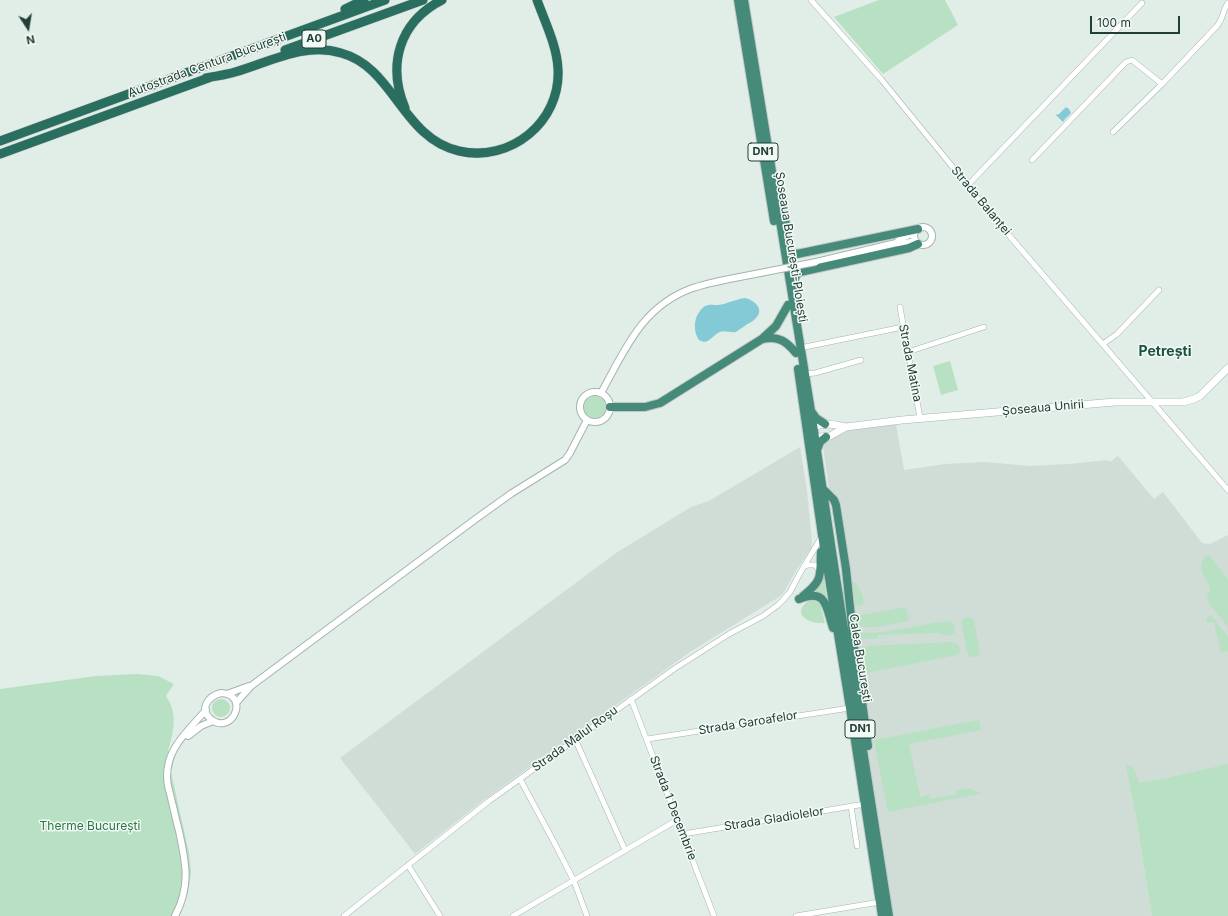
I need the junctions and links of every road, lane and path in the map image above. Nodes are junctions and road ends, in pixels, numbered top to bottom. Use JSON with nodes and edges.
{"nodes":[{"id":1,"x":364,"y":0,"type":"edge"},
{"id":2,"x":385,"y":0,"type":"edge"},
{"id":3,"x":423,"y":0,"type":"edge"},
{"id":4,"x":442,"y":0,"type":"edge"},
{"id":5,"x":537,"y":0,"type":"edge"},
{"id":6,"x":738,"y":0,"type":"edge"},
{"id":7,"x":744,"y":0,"type":"edge"},
{"id":8,"x":811,"y":0,"type":"edge"},
{"id":9,"x":1142,"y":3,"type":"dead end"},
{"id":10,"x":1228,"y":3,"type":"edge"},
{"id":11,"x":201,"y":68,"type":"junction"},
{"id":12,"x":206,"y":78,"type":"junction"},
{"id":13,"x":1162,"y":84,"type":"junction"},
{"id":14,"x":408,"y":115,"type":"junction"},
{"id":15,"x":1113,"y":132,"type":"dead end"},
{"id":16,"x":0,"y":141,"type":"edge"},
{"id":17,"x":0,"y":154,"type":"edge"},
{"id":18,"x":1032,"y":160,"type":"dead end"},
{"id":19,"x":774,"y":183,"type":"junction"},
{"id":20,"x":968,"y":185,"type":"junction"},
{"id":21,"x":916,"y":231,"type":"junction"},
{"id":22,"x":896,"y":243,"type":"junction"},
{"id":23,"x":917,"y":243,"type":"junction"},
{"id":24,"x":1159,"y":290,"type":"dead end"},
{"id":25,"x":788,"y":305,"type":"junction"},
{"id":26,"x":900,"y":307,"type":"dead end"},
{"id":27,"x":984,"y":326,"type":"dead end"},
{"id":28,"x":903,"y":327,"type":"junction"},
{"id":29,"x":798,"y":332,"type":"junction"},
{"id":30,"x":762,"y":339,"type":"junction"},
{"id":31,"x":1103,"y":344,"type":"junction"},
{"id":32,"x":798,"y":351,"type":"junction"},
{"id":33,"x":908,"y":352,"type":"junction"},
{"id":34,"x":860,"y":360,"type":"dead end"},
{"id":35,"x":1228,"y":368,"type":"edge"},
{"id":36,"x":805,"y":374,"type":"junction"},
{"id":37,"x":601,"y":393,"type":"junction"},
{"id":38,"x":1153,"y":402,"type":"junction"},
{"id":39,"x":610,"y":407,"type":"junction"},
{"id":40,"x":811,"y":411,"type":"junction"},
{"id":41,"x":920,"y":418,"type":"junction"},
{"id":42,"x":587,"y":420,"type":"junction"},
{"id":43,"x":825,"y":424,"type":"junction"},
{"id":44,"x":846,"y":427,"type":"junction"},
{"id":45,"x":812,"y":431,"type":"junction"},
{"id":46,"x":826,"y":437,"type":"junction"},
{"id":47,"x":814,"y":451,"type":"junction"},
{"id":48,"x":822,"y":489,"type":"junction"},
{"id":49,"x":1228,"y":490,"type":"edge"},
{"id":50,"x":822,"y":536,"type":"junction"},
{"id":51,"x":804,"y":566,"type":"junction"},
{"id":52,"x":820,"y":572,"type":"junction"},
{"id":53,"x":841,"y":654,"type":"junction"},
{"id":54,"x":251,"y":686,"type":"junction"},
{"id":55,"x":227,"y":694,"type":"junction"},
{"id":56,"x":631,"y":699,"type":"junction"},
{"id":57,"x":236,"y":703,"type":"junction"},
{"id":58,"x":850,"y":708,"type":"junction"},
{"id":59,"x":206,"y":710,"type":"junction"},
{"id":60,"x":213,"y":721,"type":"junction"},
{"id":61,"x":575,"y":739,"type":"junction"},
{"id":62,"x":647,"y":739,"type":"junction"},
{"id":63,"x":174,"y":747,"type":"junction"},
{"id":64,"x":520,"y":779,"type":"junction"},
{"id":65,"x":868,"y":804,"type":"junction"},
{"id":66,"x":851,"y":806,"type":"junction"},
{"id":67,"x":677,"y":820,"type":"junction"},
{"id":68,"x":683,"y":834,"type":"junction"},
{"id":69,"x":857,"y":846,"type":"dead end"},
{"id":70,"x":625,"y":850,"type":"junction"},
{"id":71,"x":408,"y":865,"type":"junction"},
{"id":72,"x":574,"y":881,"type":"junction"},
{"id":73,"x":880,"y":902,"type":"junction"},
{"id":74,"x":175,"y":916,"type":"edge"},
{"id":75,"x":344,"y":916,"type":"edge"},
{"id":76,"x":440,"y":916,"type":"edge"},
{"id":77,"x":513,"y":916,"type":"edge"},
{"id":78,"x":587,"y":916,"type":"edge"},
{"id":79,"x":714,"y":916,"type":"edge"},
{"id":80,"x":796,"y":916,"type":"edge"},
{"id":81,"x":882,"y":916,"type":"edge"},
{"id":82,"x":889,"y":916,"type":"edge"}],
"edges":[{"from":1,"to":11,"type":"highway"},
{"from":2,"to":11,"type":"highway","name":"Autostrada Centura București","number":"A0"},
{"from":3,"to":12,"type":"highway","name":"Autostrada Centura București","number":"A0"},
{"from":4,"to":14,"type":"highway"},
{"from":5,"to":14,"type":"highway"},
{"from":6,"to":25,"type":"highway","name":"Șoseaua București-Ploiești","number":"DN1"},
{"from":7,"to":19,"type":"highway","name":"Șoseaua București-Ploiești","number":"DN1"},
{"from":8,"to":20,"type":"street","name":"Strada Balanței"},
{"from":9,"to":20,"type":"street"},
{"from":10,"to":13,"type":"street"},
{"from":11,"to":16,"type":"highway","name":"Autostrada Centura București","number":"A0"},
{"from":12,"to":14,"type":"highway"},
{"from":12,"to":17,"type":"highway","name":"Autostrada Centura București","number":"A0"},
{"from":13,"to":15,"type":"street"},
{"from":13,"to":18,"type":"street"},
{"from":19,"to":21,"type":"highway"},
{"from":19,"to":29,"type":"highway","name":"Șoseaua București-Ploiești","number":"DN1"},
{"from":20,"to":31,"type":"street","name":"Strada Balanței"},
{"from":21,"to":22,"type":"street"},
{"from":21,"to":23,"type":"street"},
{"from":21,"to":23,"type":"street"},
{"from":22,"to":23,"type":"street"},
{"from":22,"to":37,"type":"street","bridge":true},
{"from":23,"to":29,"type":"highway"},
{"from":24,"to":31,"type":"street"},
{"from":25,"to":30,"type":"highway"},
{"from":25,"to":32,"type":"highway","name":"Șoseaua București-Ploiești","number":"DN1"},
{"from":26,"to":28,"type":"street","name":"Strada Matina"},
{"from":27,"to":33,"type":"street"},
{"from":28,"to":32,"type":"street"},
{"from":28,"to":33,"type":"street","name":"Strada Matina"},
{"from":29,"to":32,"type":"highway","name":"Șoseaua București-Ploiești","number":"DN1"},
{"from":30,"to":32,"type":"highway"},
{"from":30,"to":39,"type":"highway"},
{"from":31,"to":38,"type":"street","name":"Strada Balanței"},
{"from":32,"to":36,"type":"highway","name":"Șoseaua București-Ploiești","number":"DN1"},
{"from":32,"to":45,"type":"highway","name":"Șoseaua București-Ploiești","number":"DN1"},
{"from":33,"to":41,"type":"street","name":"Strada Matina"},
{"from":34,"to":36,"type":"street"},
{"from":35,"to":38,"type":"main road","name":"Șoseaua Unirii"},
{"from":36,"to":40,"type":"highway","name":"Șoseaua București-Ploiești","number":"DN1"},
{"from":37,"to":39,"type":"street"},
{"from":37,"to":42,"type":"street"},
{"from":38,"to":41,"type":"main road","name":"Șoseaua Unirii"},
{"from":38,"to":49,"type":"street","name":"Strada Balanței"},
{"from":39,"to":42,"type":"street"},
{"from":40,"to":43,"type":"highway"},
{"from":40,"to":45,"type":"highway","name":"Șoseaua București-Ploiești","number":"DN1"},
{"from":41,"to":44,"type":"main road","name":"Șoseaua Unirii"},
{"from":42,"to":54,"type":"street"},
{"from":43,"to":44,"type":"main road","name":"Șoseaua Unirii"},
{"from":43,"to":45,"type":"main road"},
{"from":44,"to":46,"type":"main road","name":"Șoseaua Unirii"},
{"from":45,"to":46,"type":"main road"},
{"from":45,"to":47,"type":"highway","name":"Șoseaua București-Ploiești","number":"DN1"},
{"from":46,"to":47,"type":"highway"},
{"from":47,"to":48,"type":"highway","name":"Calea București","number":"DN1"},
{"from":47,"to":50,"type":"highway","name":"Calea București","number":"DN1"},
{"from":48,"to":65,"type":"highway","name":"Calea București","number":"DN1"},
{"from":48,"to":65,"type":"highway"},
{"from":50,"to":51,"type":"street","name":"Strada Malul Roșu"},
{"from":50,"to":52,"type":"highway"},
{"from":50,"to":53,"type":"highway","name":"Calea București","number":"DN1"},
{"from":51,"to":52,"type":"street"},
{"from":51,"to":56,"type":"street","name":"Strada Malul Roșu"},
{"from":52,"to":53,"type":"highway"},
{"from":53,"to":58,"type":"highway","name":"Calea București","number":"DN1"},
{"from":54,"to":55,"type":"street"},
{"from":54,"to":57,"type":"street"},
{"from":55,"to":57,"type":"street"},
{"from":55,"to":59,"type":"street"},
{"from":56,"to":61,"type":"street","name":"Strada Malul Roșu"},
{"from":56,"to":62,"type":"street","name":"Strada 1 Decembrie"},
{"from":57,"to":60,"type":"street"},
{"from":58,"to":62,"type":"street","name":"Strada Garoafelor"},
{"from":58,"to":65,"type":"highway","name":"Calea București","number":"DN1"},
{"from":59,"to":60,"type":"street"},
{"from":59,"to":63,"type":"street"},
{"from":60,"to":63,"type":"street"},
{"from":61,"to":64,"type":"street","name":"Strada Malul Roșu"},
{"from":61,"to":70,"type":"street"},
{"from":62,"to":67,"type":"street","name":"Strada 1 Decembrie"},
{"from":63,"to":74,"type":"street"},
{"from":64,"to":71,"type":"street","name":"Strada Malul Roșu"},
{"from":64,"to":72,"type":"street"},
{"from":65,"to":66,"type":"street","name":"Strada Gladiolelor"},
{"from":65,"to":73,"type":"highway","name":"Calea București","number":"DN1"},
{"from":65,"to":82,"type":"highway","name":"Calea București","number":"DN1"},
{"from":66,"to":68,"type":"street","name":"Strada Gladiolelor"},
{"from":66,"to":69,"type":"street"},
{"from":67,"to":68,"type":"street","name":"Strada 1 Decembrie"},
{"from":67,"to":70,"type":"street"},
{"from":68,"to":79,"type":"street","name":"Strada 1 Decembrie"},
{"from":70,"to":72,"type":"street"},
{"from":71,"to":75,"type":"street","name":"Strada Malul Roșu"},
{"from":71,"to":76,"type":"street"},
{"from":72,"to":77,"type":"street"},
{"from":72,"to":78,"type":"street"},
{"from":73,"to":80,"type":"street"},
{"from":73,"to":81,"type":"highway","name":"Calea București","number":"DN1"}]}
